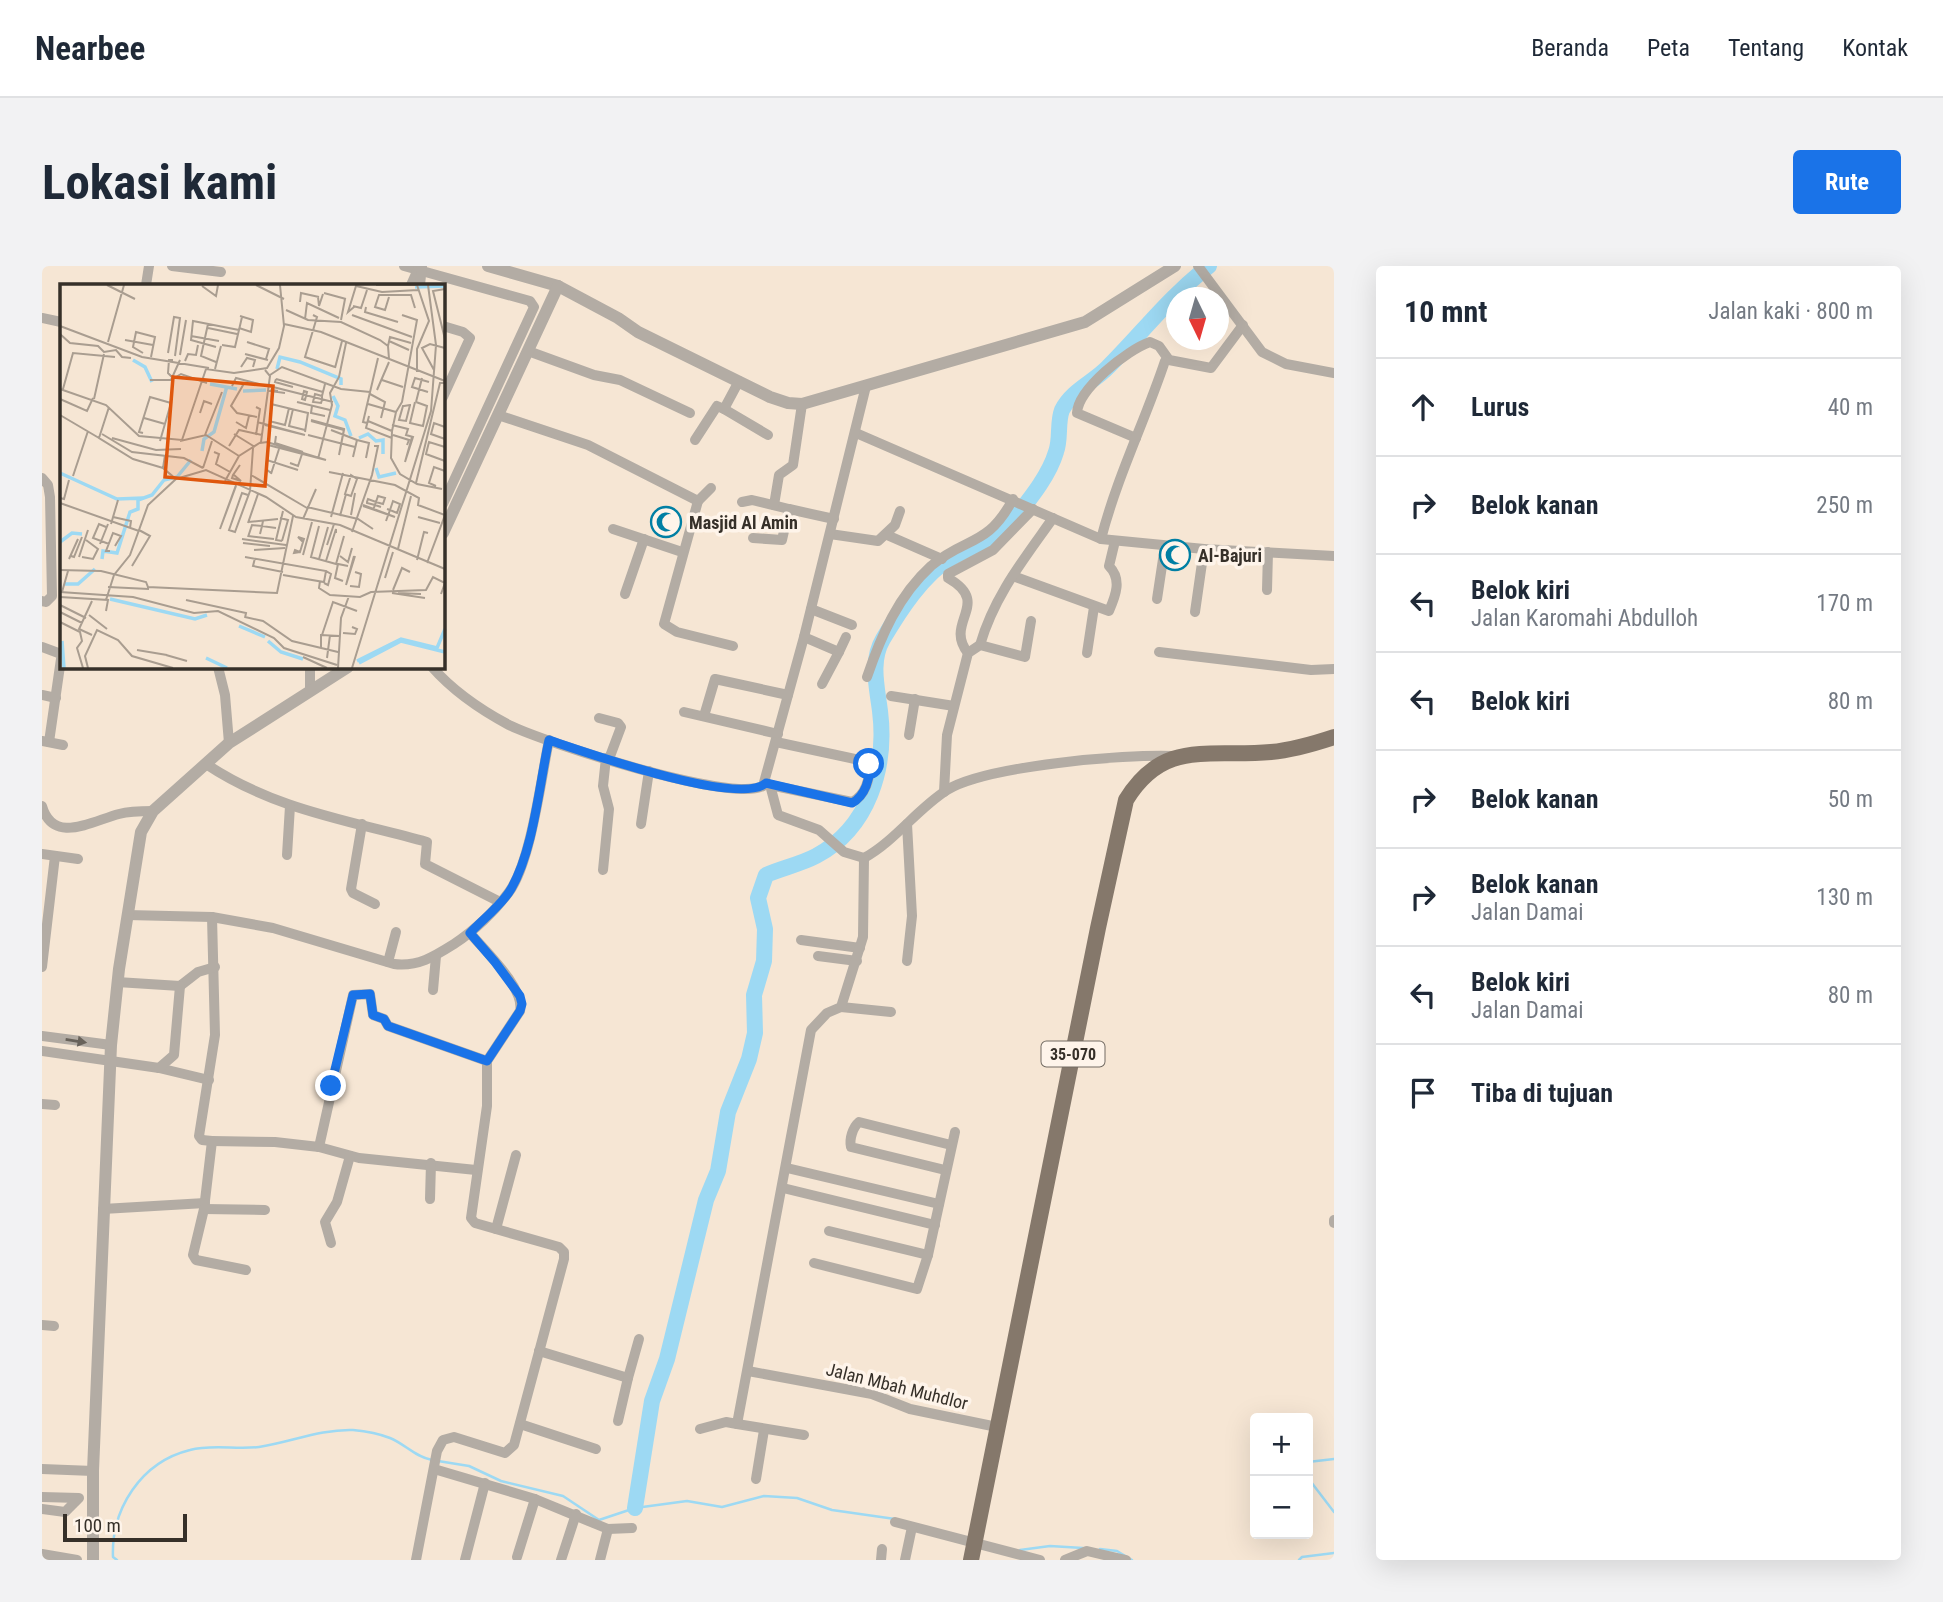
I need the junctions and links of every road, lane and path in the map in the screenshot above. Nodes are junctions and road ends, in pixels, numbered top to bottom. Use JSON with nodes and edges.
{"nodes":[{"id":1,"x":149,"y":266,"type":"edge"},
{"id":2,"x":172,"y":266,"type":"edge"},
{"id":3,"x":404,"y":266,"type":"edge"},
{"id":4,"x":488,"y":266,"type":"edge"},
{"id":5,"x":1175,"y":266,"type":"edge"},
{"id":6,"x":420,"y":268,"type":"edge"},
{"id":7,"x":1199,"y":268,"type":"edge"},
{"id":8,"x":221,"y":269,"type":"edge"},
{"id":9,"x":146,"y":284,"type":"edge"},
{"id":10,"x":412,"y":284,"type":"edge"},
{"id":11,"x":556,"y":292,"type":"junction"},
{"id":12,"x":42,"y":318,"type":"edge"},
{"id":13,"x":60,"y":322,"type":"edge"},
{"id":14,"x":1243,"y":325,"type":"junction"},
{"id":15,"x":444,"y":326,"type":"edge"},
{"id":16,"x":528,"y":351,"type":"junction"},
{"id":17,"x":1169,"y":360,"type":"junction"},
{"id":18,"x":1334,"y":373,"type":"edge"},
{"id":19,"x":447,"y":379,"type":"edge"},
{"id":20,"x":739,"y":381,"type":"junction"},
{"id":21,"x":866,"y":386,"type":"junction"},
{"id":22,"x":802,"y":404,"type":"junction"},
{"id":23,"x":724,"y":409,"type":"junction"},
{"id":24,"x":690,"y":413,"type":"dead end"},
{"id":25,"x":498,"y":415,"type":"junction"},
{"id":26,"x":856,"y":433,"type":"junction"},
{"id":27,"x":768,"y":435,"type":"dead end"},
{"id":28,"x":1136,"y":438,"type":"junction"},
{"id":29,"x":695,"y":440,"type":"dead end"},
{"id":30,"x":42,"y":478,"type":"edge"},
{"id":31,"x":711,"y":488,"type":"dead end"},
{"id":32,"x":1015,"y":500,"type":"junction"},
{"id":33,"x":698,"y":501,"type":"junction"},
{"id":34,"x":444,"y":502,"type":"edge"},
{"id":35,"x":742,"y":502,"type":"dead end"},
{"id":36,"x":774,"y":505,"type":"junction"},
{"id":37,"x":1032,"y":508,"type":"junction"},
{"id":38,"x":46,"y":509,"type":"edge"},
{"id":39,"x":789,"y":509,"type":"junction"},
{"id":40,"x":900,"y":511,"type":"dead end"},
{"id":41,"x":1053,"y":518,"type":"junction"},
{"id":42,"x":834,"y":519,"type":"junction"},
{"id":43,"x":613,"y":529,"type":"dead end"},
{"id":44,"x":444,"y":531,"type":"edge"},
{"id":45,"x":830,"y":534,"type":"junction"},
{"id":46,"x":887,"y":535,"type":"junction"},
{"id":47,"x":753,"y":538,"type":"dead end"},
{"id":48,"x":644,"y":539,"type":"junction"},
{"id":49,"x":1101,"y":539,"type":"junction"},
{"id":50,"x":1115,"y":541,"type":"junction"},
{"id":51,"x":1165,"y":546,"type":"junction"},
{"id":52,"x":1204,"y":549,"type":"junction"},
{"id":53,"x":682,"y":552,"type":"junction"},
{"id":54,"x":1268,"y":552,"type":"junction"},
{"id":55,"x":47,"y":555,"type":"edge"},
{"id":56,"x":1334,"y":555,"type":"edge"},
{"id":57,"x":942,"y":559,"type":"junction"},
{"id":58,"x":1013,"y":576,"type":"junction"},
{"id":59,"x":1267,"y":590,"type":"dead end"},
{"id":60,"x":625,"y":594,"type":"dead end"},
{"id":61,"x":1157,"y":599,"type":"dead end"},
{"id":62,"x":42,"y":601,"type":"edge"},
{"id":63,"x":1094,"y":607,"type":"junction"},
{"id":64,"x":811,"y":609,"type":"junction"},
{"id":65,"x":1195,"y":612,"type":"dead end"},
{"id":66,"x":1031,"y":621,"type":"dead end"},
{"id":67,"x":852,"y":625,"type":"dead end"},
{"id":68,"x":804,"y":637,"type":"junction"},
{"id":69,"x":846,"y":637,"type":"dead end"},
{"id":70,"x":733,"y":646,"type":"dead end"},
{"id":71,"x":980,"y":646,"type":"junction"},
{"id":72,"x":42,"y":648,"type":"edge"},
{"id":73,"x":839,"y":652,"type":"junction"},
{"id":74,"x":1159,"y":652,"type":"dead end"},
{"id":75,"x":968,"y":653,"type":"junction"},
{"id":76,"x":1087,"y":653,"type":"dead end"},
{"id":77,"x":60,"y":657,"type":"edge"},
{"id":78,"x":60,"y":665,"type":"edge"},
{"id":79,"x":218,"y":668,"type":"edge"},
{"id":80,"x":310,"y":668,"type":"edge"},
{"id":81,"x":346,"y":668,"type":"edge"},
{"id":82,"x":433,"y":668,"type":"edge"},
{"id":83,"x":1334,"y":669,"type":"edge"},
{"id":84,"x":867,"y":677,"type":"dead end"},
{"id":85,"x":822,"y":684,"type":"dead end"},
{"id":86,"x":310,"y":690,"type":"junction"},
{"id":87,"x":42,"y":695,"type":"edge"},
{"id":88,"x":788,"y":695,"type":"junction"},
{"id":89,"x":891,"y":696,"type":"dead end"},
{"id":90,"x":56,"y":698,"type":"junction"},
{"id":91,"x":915,"y":699,"type":"junction"},
{"id":92,"x":954,"y":706,"type":"junction"},
{"id":93,"x":684,"y":712,"type":"dead end"},
{"id":94,"x":704,"y":716,"type":"junction"},
{"id":95,"x":599,"y":718,"type":"dead end"},
{"id":96,"x":909,"y":735,"type":"dead end"},
{"id":97,"x":1334,"y":737,"type":"edge"},
{"id":98,"x":777,"y":738,"type":"junction"},
{"id":99,"x":549,"y":740,"type":"junction"},
{"id":100,"x":46,"y":741,"type":"edge"},
{"id":101,"x":229,"y":743,"type":"junction"},
{"id":102,"x":63,"y":745,"type":"dead end"},
{"id":103,"x":1175,"y":756,"type":"junction"},
{"id":104,"x":608,"y":759,"type":"junction"},
{"id":105,"x":206,"y":764,"type":"junction"},
{"id":106,"x":649,"y":771,"type":"junction"},
{"id":107,"x":768,"y":784,"type":"junction"},
{"id":108,"x":944,"y":792,"type":"junction"},
{"id":109,"x":42,"y":806,"type":"edge"},
{"id":110,"x":290,"y":806,"type":"junction"},
{"id":111,"x":153,"y":811,"type":"junction"},
{"id":112,"x":362,"y":824,"type":"junction"},
{"id":113,"x":641,"y":824,"type":"dead end"},
{"id":114,"x":907,"y":824,"type":"junction"},
{"id":115,"x":42,"y":854,"type":"edge"},
{"id":116,"x":287,"y":855,"type":"dead end"},
{"id":117,"x":55,"y":856,"type":"junction"},
{"id":118,"x":864,"y":858,"type":"junction"},
{"id":119,"x":78,"y":859,"type":"dead end"},
{"id":120,"x":603,"y":870,"type":"dead end"},
{"id":121,"x":499,"y":902,"type":"junction"},
{"id":122,"x":375,"y":904,"type":"dead end"},
{"id":123,"x":127,"y":915,"type":"junction"},
{"id":124,"x":212,"y":917,"type":"junction"},
{"id":125,"x":396,"y":932,"type":"dead end"},
{"id":126,"x":470,"y":933,"type":"junction"},
{"id":127,"x":43,"y":934,"type":"edge"},
{"id":128,"x":801,"y":940,"type":"dead end"},
{"id":129,"x":860,"y":947,"type":"junction"},
{"id":130,"x":436,"y":956,"type":"junction"},
{"id":131,"x":818,"y":956,"type":"dead end"},
{"id":132,"x":857,"y":961,"type":"junction"},
{"id":133,"x":907,"y":961,"type":"dead end"},
{"id":134,"x":388,"y":962,"type":"junction"},
{"id":135,"x":42,"y":967,"type":"edge"},
{"id":136,"x":215,"y":967,"type":"junction"},
{"id":137,"x":117,"y":982,"type":"junction"},
{"id":138,"x":180,"y":986,"type":"junction"},
{"id":139,"x":433,"y":990,"type":"dead end"},
{"id":140,"x":841,"y":1007,"type":"junction"},
{"id":141,"x":891,"y":1012,"type":"dead end"},
{"id":142,"x":42,"y":1036,"type":"edge"},
{"id":143,"x":111,"y":1045,"type":"junction"},
{"id":144,"x":42,"y":1051,"type":"edge"},
{"id":145,"x":110,"y":1061,"type":"junction"},
{"id":146,"x":487,"y":1061,"type":"junction"},
{"id":147,"x":159,"y":1068,"type":"junction"},
{"id":148,"x":209,"y":1080,"type":"junction"},
{"id":149,"x":42,"y":1104,"type":"edge"},
{"id":150,"x":55,"y":1105,"type":"dead end"},
{"id":151,"x":955,"y":1132,"type":"dead end"},
{"id":152,"x":212,"y":1140,"type":"junction"},
{"id":153,"x":951,"y":1145,"type":"junction"},
{"id":154,"x":319,"y":1147,"type":"junction"},
{"id":155,"x":516,"y":1155,"type":"dead end"},
{"id":156,"x":350,"y":1156,"type":"junction"},
{"id":157,"x":431,"y":1163,"type":"junction"},
{"id":158,"x":787,"y":1168,"type":"junction"},
{"id":159,"x":476,"y":1170,"type":"junction"},
{"id":160,"x":945,"y":1170,"type":"junction"},
{"id":161,"x":783,"y":1188,"type":"junction"},
{"id":162,"x":430,"y":1199,"type":"dead end"},
{"id":163,"x":939,"y":1204,"type":"junction"},
{"id":164,"x":204,"y":1206,"type":"junction"},
{"id":165,"x":103,"y":1209,"type":"junction"},
{"id":166,"x":265,"y":1210,"type":"dead end"},
{"id":167,"x":935,"y":1225,"type":"junction"},
{"id":168,"x":496,"y":1229,"type":"junction"},
{"id":169,"x":829,"y":1231,"type":"dead end"},
{"id":170,"x":331,"y":1243,"type":"dead end"},
{"id":171,"x":928,"y":1255,"type":"junction"},
{"id":172,"x":814,"y":1263,"type":"dead end"},
{"id":173,"x":246,"y":1270,"type":"dead end"},
{"id":174,"x":42,"y":1325,"type":"edge"},
{"id":175,"x":54,"y":1326,"type":"dead end"},
{"id":176,"x":639,"y":1339,"type":"dead end"},
{"id":177,"x":539,"y":1351,"type":"junction"},
{"id":178,"x":748,"y":1371,"type":"junction"},
{"id":179,"x":628,"y":1378,"type":"junction"},
{"id":180,"x":618,"y":1421,"type":"dead end"},
{"id":181,"x":520,"y":1424,"type":"junction"},
{"id":182,"x":737,"y":1424,"type":"junction"},
{"id":183,"x":997,"y":1427,"type":"junction"},
{"id":184,"x":700,"y":1429,"type":"dead end"},
{"id":185,"x":764,"y":1430,"type":"junction"},
{"id":186,"x":804,"y":1435,"type":"dead end"},
{"id":187,"x":596,"y":1449,"type":"dead end"},
{"id":188,"x":435,"y":1467,"type":"junction"},
{"id":189,"x":42,"y":1469,"type":"edge"},
{"id":190,"x":93,"y":1471,"type":"junction"},
{"id":191,"x":756,"y":1479,"type":"dead end"},
{"id":192,"x":485,"y":1483,"type":"junction"},
{"id":193,"x":42,"y":1497,"type":"edge"},
{"id":194,"x":79,"y":1498,"type":"junction"},
{"id":195,"x":94,"y":1498,"type":"junction"},
{"id":196,"x":535,"y":1499,"type":"junction"},
{"id":197,"x":42,"y":1509,"type":"edge"},
{"id":198,"x":576,"y":1514,"type":"junction"},
{"id":199,"x":895,"y":1522,"type":"dead end"},
{"id":200,"x":912,"y":1527,"type":"junction"},
{"id":201,"x":632,"y":1528,"type":"dead end"},
{"id":202,"x":608,"y":1529,"type":"junction"},
{"id":203,"x":974,"y":1544,"type":"edge"},
{"id":204,"x":42,"y":1554,"type":"edge"},
{"id":205,"x":517,"y":1558,"type":"dead end"},
{"id":206,"x":71,"y":1560,"type":"edge"},
{"id":207,"x":93,"y":1560,"type":"edge"},
{"id":208,"x":416,"y":1560,"type":"edge"},
{"id":209,"x":465,"y":1560,"type":"edge"},
{"id":210,"x":561,"y":1560,"type":"edge"},
{"id":211,"x":600,"y":1560,"type":"edge"},
{"id":212,"x":905,"y":1560,"type":"edge"},
{"id":213,"x":1040,"y":1560,"type":"edge"},
{"id":214,"x":1065,"y":1560,"type":"edge"},
{"id":215,"x":1126,"y":1560,"type":"edge"}],
"edges":[{"from":1,"to":9,"type":"street"},
{"from":2,"to":8,"type":"street"},
{"from":3,"to":6,"type":"street"},
{"from":4,"to":11,"type":"street"},
{"from":5,"to":21,"type":"street"},
{"from":6,"to":10,"type":"street"},
{"from":6,"to":34,"type":"street"},
{"from":7,"to":14,"type":"street"},
{"from":11,"to":16,"type":"street"},
{"from":11,"to":20,"type":"street"},
{"from":12,"to":13,"type":"street"},
{"from":14,"to":17,"type":"street"},
{"from":14,"to":18,"type":"street"},
{"from":15,"to":19,"type":"street"},
{"from":16,"to":24,"type":"street"},
{"from":16,"to":25,"type":"street"},
{"from":17,"to":28,"type":"street"},
{"from":17,"to":28,"type":"street"},
{"from":20,"to":22,"type":"street"},
{"from":20,"to":23,"type":"street"},
{"from":21,"to":22,"type":"street"},
{"from":21,"to":26,"type":"street"},
{"from":22,"to":36,"type":"street"},
{"from":23,"to":27,"type":"street"},
{"from":23,"to":29,"type":"street"},
{"from":25,"to":33,"type":"street"},
{"from":25,"to":44,"type":"street"},
{"from":26,"to":32,"type":"street"},
{"from":26,"to":42,"type":"street"},
{"from":28,"to":49,"type":"street"},
{"from":30,"to":38,"type":"street"},
{"from":31,"to":33,"type":"street"},
{"from":32,"to":37,"type":"street"},
{"from":32,"to":57,"type":"street"},
{"from":33,"to":53,"type":"street"},
{"from":35,"to":36,"type":"street"},
{"from":36,"to":39,"type":"street"},
{"from":37,"to":41,"type":"street"},
{"from":37,"to":75,"type":"street"},
{"from":38,"to":55,"type":"street"},
{"from":39,"to":42,"type":"street"},
{"from":39,"to":47,"type":"street"},
{"from":40,"to":46,"type":"street"},
{"from":41,"to":49,"type":"street"},
{"from":41,"to":58,"type":"street"},
{"from":42,"to":45,"type":"street"},
{"from":43,"to":48,"type":"street"},
{"from":45,"to":46,"type":"street"},
{"from":45,"to":64,"type":"street"},
{"from":46,"to":57,"type":"street"},
{"from":48,"to":53,"type":"street"},
{"from":48,"to":60,"type":"street"},
{"from":49,"to":50,"type":"street"},
{"from":50,"to":51,"type":"street"},
{"from":50,"to":63,"type":"street"},
{"from":51,"to":52,"type":"street"},
{"from":51,"to":61,"type":"street"},
{"from":52,"to":54,"type":"street"},
{"from":52,"to":65,"type":"street"},
{"from":53,"to":70,"type":"street"},
{"from":54,"to":56,"type":"street"},
{"from":54,"to":59,"type":"street"},
{"from":55,"to":62,"type":"street"},
{"from":57,"to":84,"type":"street"},
{"from":58,"to":63,"type":"street"},
{"from":58,"to":71,"type":"street"},
{"from":63,"to":76,"type":"street"},
{"from":64,"to":67,"type":"street"},
{"from":64,"to":68,"type":"street"},
{"from":66,"to":71,"type":"street"},
{"from":68,"to":73,"type":"street"},
{"from":68,"to":88,"type":"street"},
{"from":69,"to":73,"type":"street"},
{"from":71,"to":75,"type":"street"},
{"from":72,"to":77,"type":"street"},
{"from":73,"to":85,"type":"street"},
{"from":74,"to":83,"type":"street"},
{"from":75,"to":92,"type":"street"},
{"from":78,"to":90,"type":"street"},
{"from":79,"to":101,"type":"street"},
{"from":80,"to":86,"type":"street"},
{"from":81,"to":86,"type":"street"},
{"from":82,"to":99,"type":"street"},
{"from":86,"to":101,"type":"street"},
{"from":87,"to":90,"type":"street"},
{"from":88,"to":94,"type":"street"},
{"from":88,"to":98,"type":"street"},
{"from":89,"to":91,"type":"street"},
{"from":90,"to":100,"type":"street"},
{"from":91,"to":92,"type":"street"},
{"from":91,"to":96,"type":"street"},
{"from":92,"to":108,"type":"street"},
{"from":93,"to":94,"type":"street"},
{"from":94,"to":98,"type":"street"},
{"from":95,"to":104,"type":"street"},
{"from":97,"to":103,"type":"main road"},
{"from":98,"to":107,"type":"street"},
{"from":98,"to":107,"type":"street"},
{"from":99,"to":104,"type":"street"},
{"from":99,"to":121,"type":"street"},
{"from":100,"to":102,"type":"street"},
{"from":101,"to":105,"type":"street"},
{"from":103,"to":108,"type":"street"},
{"from":103,"to":183,"type":"main road","number":"35-070"},
{"from":104,"to":106,"type":"street"},
{"from":104,"to":120,"type":"street"},
{"from":105,"to":110,"type":"street"},
{"from":105,"to":111,"type":"street"},
{"from":106,"to":107,"type":"street"},
{"from":106,"to":113,"type":"street"},
{"from":107,"to":118,"type":"street"},
{"from":108,"to":114,"type":"street"},
{"from":109,"to":111,"type":"street"},
{"from":110,"to":112,"type":"street"},
{"from":110,"to":116,"type":"street"},
{"from":111,"to":123,"type":"street"},
{"from":112,"to":121,"type":"street"},
{"from":112,"to":122,"type":"street"},
{"from":114,"to":118,"type":"street"},
{"from":114,"to":133,"type":"street"},
{"from":115,"to":117,"type":"street"},
{"from":117,"to":119,"type":"street"},
{"from":117,"to":127,"type":"street"},
{"from":118,"to":129,"type":"street"},
{"from":121,"to":126,"type":"street"},
{"from":123,"to":124,"type":"street"},
{"from":123,"to":137,"type":"street"},
{"from":124,"to":134,"type":"street"},
{"from":124,"to":136,"type":"street"},
{"from":125,"to":134,"type":"street"},
{"from":126,"to":130,"type":"street"},
{"from":126,"to":146,"type":"street"},
{"from":127,"to":135,"type":"street"},
{"from":128,"to":129,"type":"street"},
{"from":129,"to":132,"type":"street"},
{"from":130,"to":134,"type":"street"},
{"from":130,"to":139,"type":"street"},
{"from":131,"to":132,"type":"street"},
{"from":132,"to":140,"type":"street"},
{"from":136,"to":138,"type":"street"},
{"from":136,"to":148,"type":"street"},
{"from":137,"to":138,"type":"street"},
{"from":137,"to":143,"type":"street"},
{"from":138,"to":147,"type":"street"},
{"from":140,"to":141,"type":"street"},
{"from":140,"to":158,"type":"street"},
{"from":142,"to":143,"type":"street","one_way":true},
{"from":143,"to":145,"type":"street"},
{"from":144,"to":145,"type":"street"},
{"from":145,"to":147,"type":"street"},
{"from":145,"to":165,"type":"street"},
{"from":146,"to":154,"type":"street"},
{"from":146,"to":159,"type":"street"},
{"from":147,"to":148,"type":"street"},
{"from":148,"to":152,"type":"street"},
{"from":149,"to":150,"type":"street"},
{"from":151,"to":153,"type":"street"},
{"from":152,"to":154,"type":"street"},
{"from":152,"to":164,"type":"street"},
{"from":153,"to":160,"type":"street"},
{"from":153,"to":160,"type":"street"},
{"from":154,"to":156,"type":"street"},
{"from":155,"to":168,"type":"street"},
{"from":156,"to":157,"type":"street"},
{"from":156,"to":170,"type":"street"},
{"from":157,"to":159,"type":"street"},
{"from":157,"to":162,"type":"street"},
{"from":158,"to":161,"type":"street"},
{"from":158,"to":163,"type":"street"},
{"from":159,"to":168,"type":"street"},
{"from":160,"to":163,"type":"street"},
{"from":161,"to":167,"type":"street"},
{"from":161,"to":178,"type":"street"},
{"from":163,"to":167,"type":"street"},
{"from":164,"to":165,"type":"street"},
{"from":164,"to":166,"type":"street"},
{"from":164,"to":173,"type":"street"},
{"from":165,"to":190,"type":"street"},
{"from":167,"to":171,"type":"street"},
{"from":168,"to":177,"type":"street"},
{"from":169,"to":171,"type":"street"},
{"from":171,"to":172,"type":"street"},
{"from":174,"to":175,"type":"street"},
{"from":176,"to":179,"type":"street"},
{"from":177,"to":179,"type":"street"},
{"from":177,"to":181,"type":"street"},
{"from":178,"to":182,"type":"street"},
{"from":178,"to":183,"type":"street","name":"Jalan Mbah Muhdlor"},
{"from":179,"to":180,"type":"street"},
{"from":181,"to":187,"type":"street"},
{"from":181,"to":188,"type":"street"},
{"from":182,"to":184,"type":"street"},
{"from":182,"to":185,"type":"street"},
{"from":183,"to":203,"type":"main road","number":"35-070"},
{"from":185,"to":186,"type":"street"},
{"from":185,"to":191,"type":"street"},
{"from":188,"to":192,"type":"street"},
{"from":188,"to":208,"type":"street"},
{"from":189,"to":190,"type":"street"},
{"from":190,"to":195,"type":"street"},
{"from":192,"to":196,"type":"street"},
{"from":192,"to":209,"type":"street"},
{"from":193,"to":194,"type":"street"},
{"from":194,"to":195,"type":"street"},
{"from":194,"to":197,"type":"street"},
{"from":195,"to":207,"type":"street"},
{"from":196,"to":198,"type":"street"},
{"from":196,"to":205,"type":"street"},
{"from":198,"to":202,"type":"street"},
{"from":198,"to":210,"type":"street"},
{"from":199,"to":200,"type":"street"},
{"from":200,"to":203,"type":"street"},
{"from":200,"to":212,"type":"street"},
{"from":201,"to":202,"type":"street"},
{"from":202,"to":211,"type":"street"},
{"from":203,"to":213,"type":"street"},
{"from":204,"to":206,"type":"street"},
{"from":214,"to":215,"type":"street"}]}
